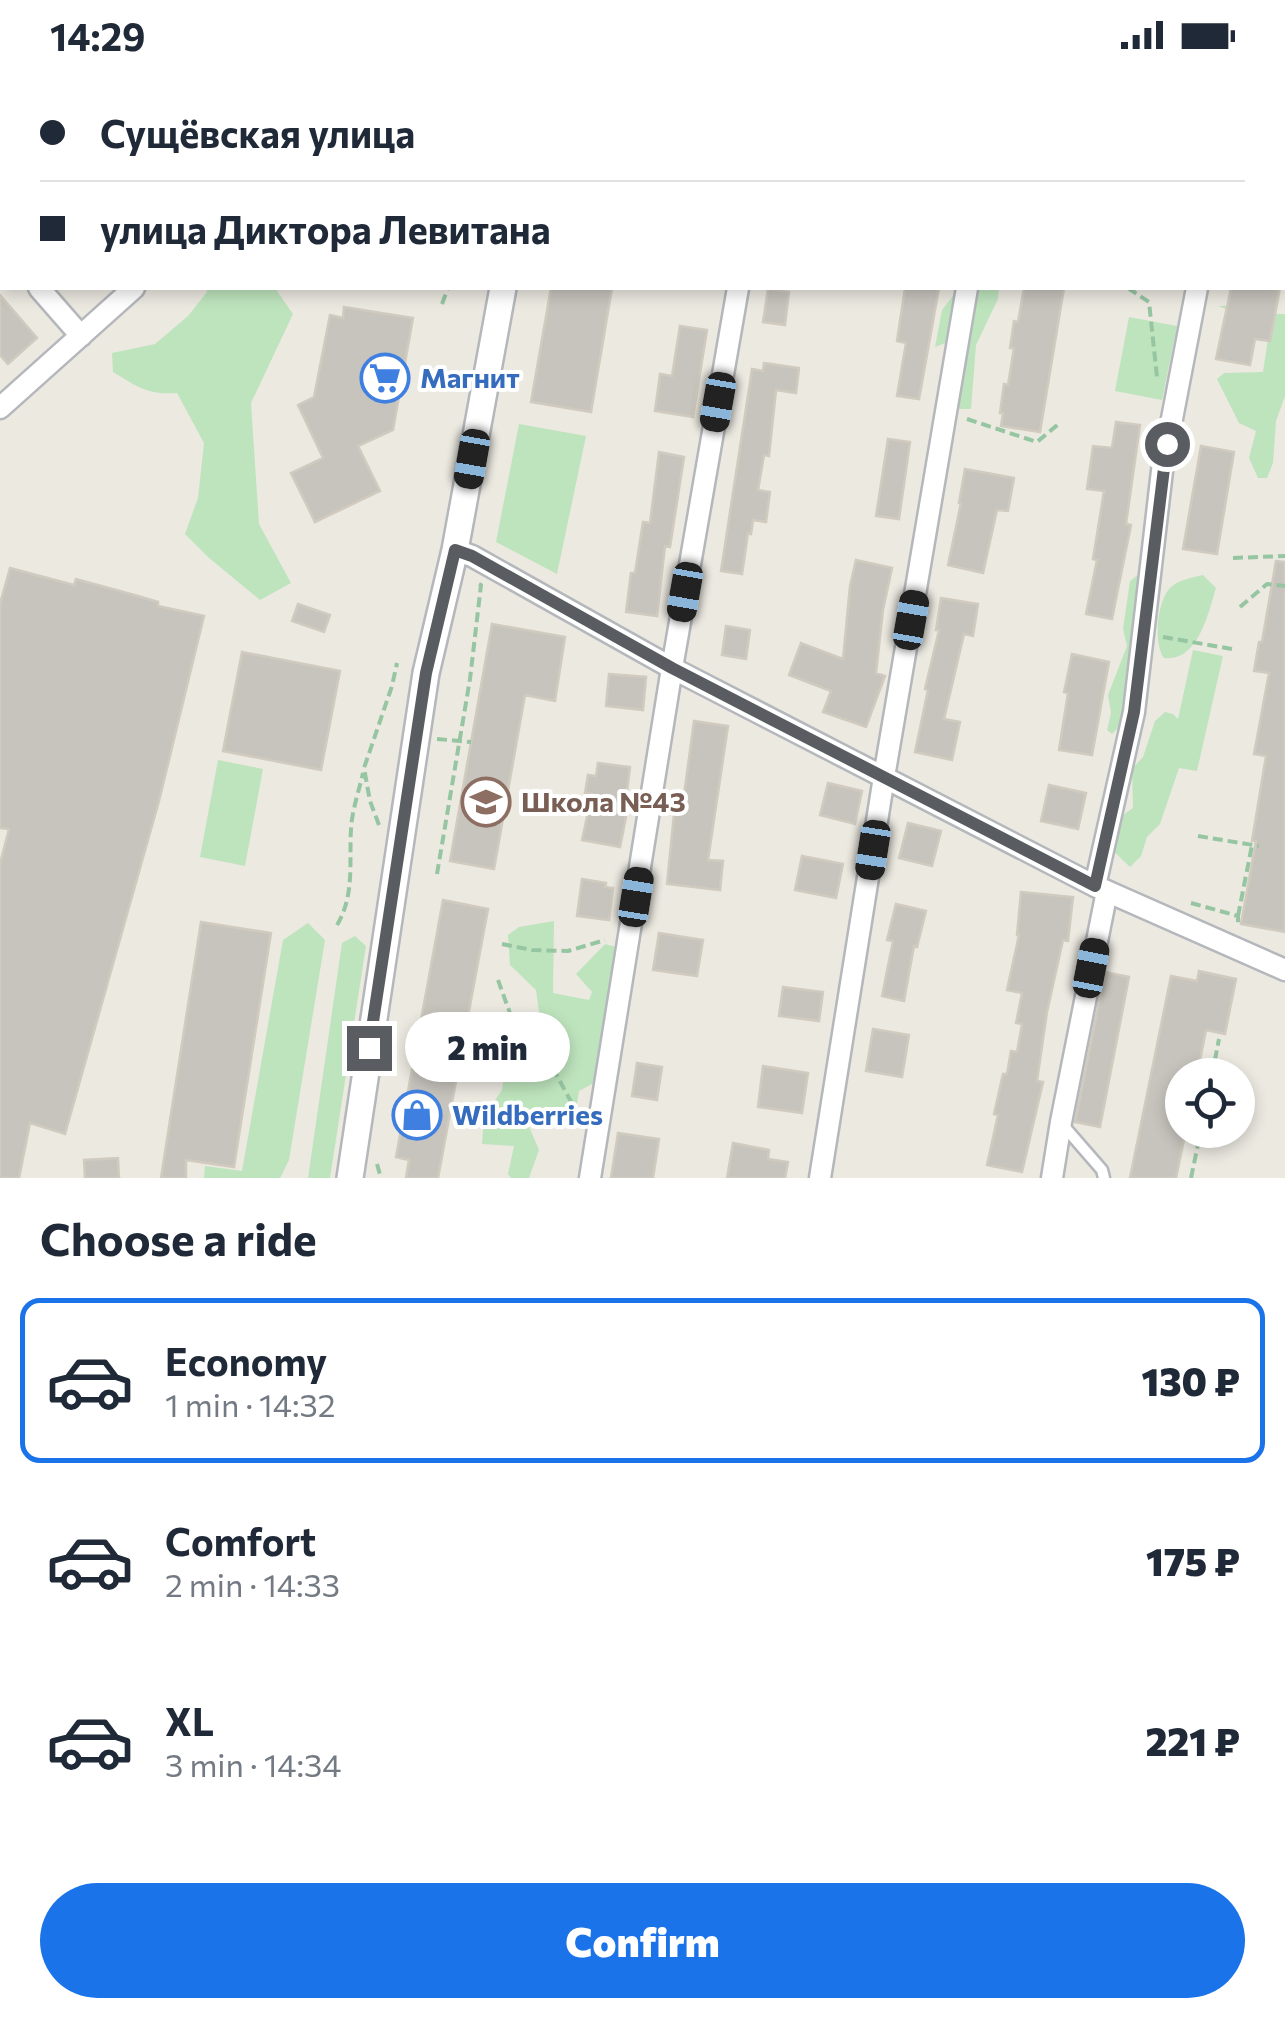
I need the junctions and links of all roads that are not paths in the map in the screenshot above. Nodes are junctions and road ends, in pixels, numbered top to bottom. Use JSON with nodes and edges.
{"nodes":[{"id":1,"x":41,"y":290,"type":"edge"},
{"id":2,"x":132,"y":290,"type":"edge"},
{"id":3,"x":502,"y":290,"type":"edge"},
{"id":4,"x":738,"y":290,"type":"edge"},
{"id":5,"x":967,"y":290,"type":"edge"},
{"id":6,"x":1196,"y":290,"type":"edge"},
{"id":7,"x":82,"y":336,"type":"junction"},
{"id":8,"x":0,"y":408,"type":"edge"},
{"id":9,"x":455,"y":550,"type":"junction"},
{"id":10,"x":672,"y":668,"type":"junction"},
{"id":11,"x":884,"y":777,"type":"junction"},
{"id":12,"x":1101,"y":888,"type":"junction"},
{"id":13,"x":1285,"y":970,"type":"edge"},
{"id":14,"x":1060,"y":1122,"type":"junction"},
{"id":15,"x":350,"y":1178,"type":"edge"},
{"id":16,"x":590,"y":1178,"type":"edge"},
{"id":17,"x":820,"y":1178,"type":"edge"},
{"id":18,"x":1052,"y":1178,"type":"edge"},
{"id":19,"x":1104,"y":1178,"type":"edge"}],
"edges":[{"from":1,"to":7,"type":"street"},
{"from":2,"to":7,"type":"street"},
{"from":3,"to":9,"type":"street"},
{"from":4,"to":10,"type":"street"},
{"from":5,"to":11,"type":"street"},
{"from":6,"to":12,"type":"street"},
{"from":7,"to":8,"type":"street"},
{"from":9,"to":10,"type":"street"},
{"from":9,"to":15,"type":"street"},
{"from":10,"to":11,"type":"street"},
{"from":10,"to":16,"type":"street"},
{"from":11,"to":12,"type":"street"},
{"from":11,"to":17,"type":"street"},
{"from":12,"to":13,"type":"street"},
{"from":12,"to":14,"type":"street"},
{"from":14,"to":18,"type":"street"},
{"from":14,"to":19,"type":"lane"}]}
